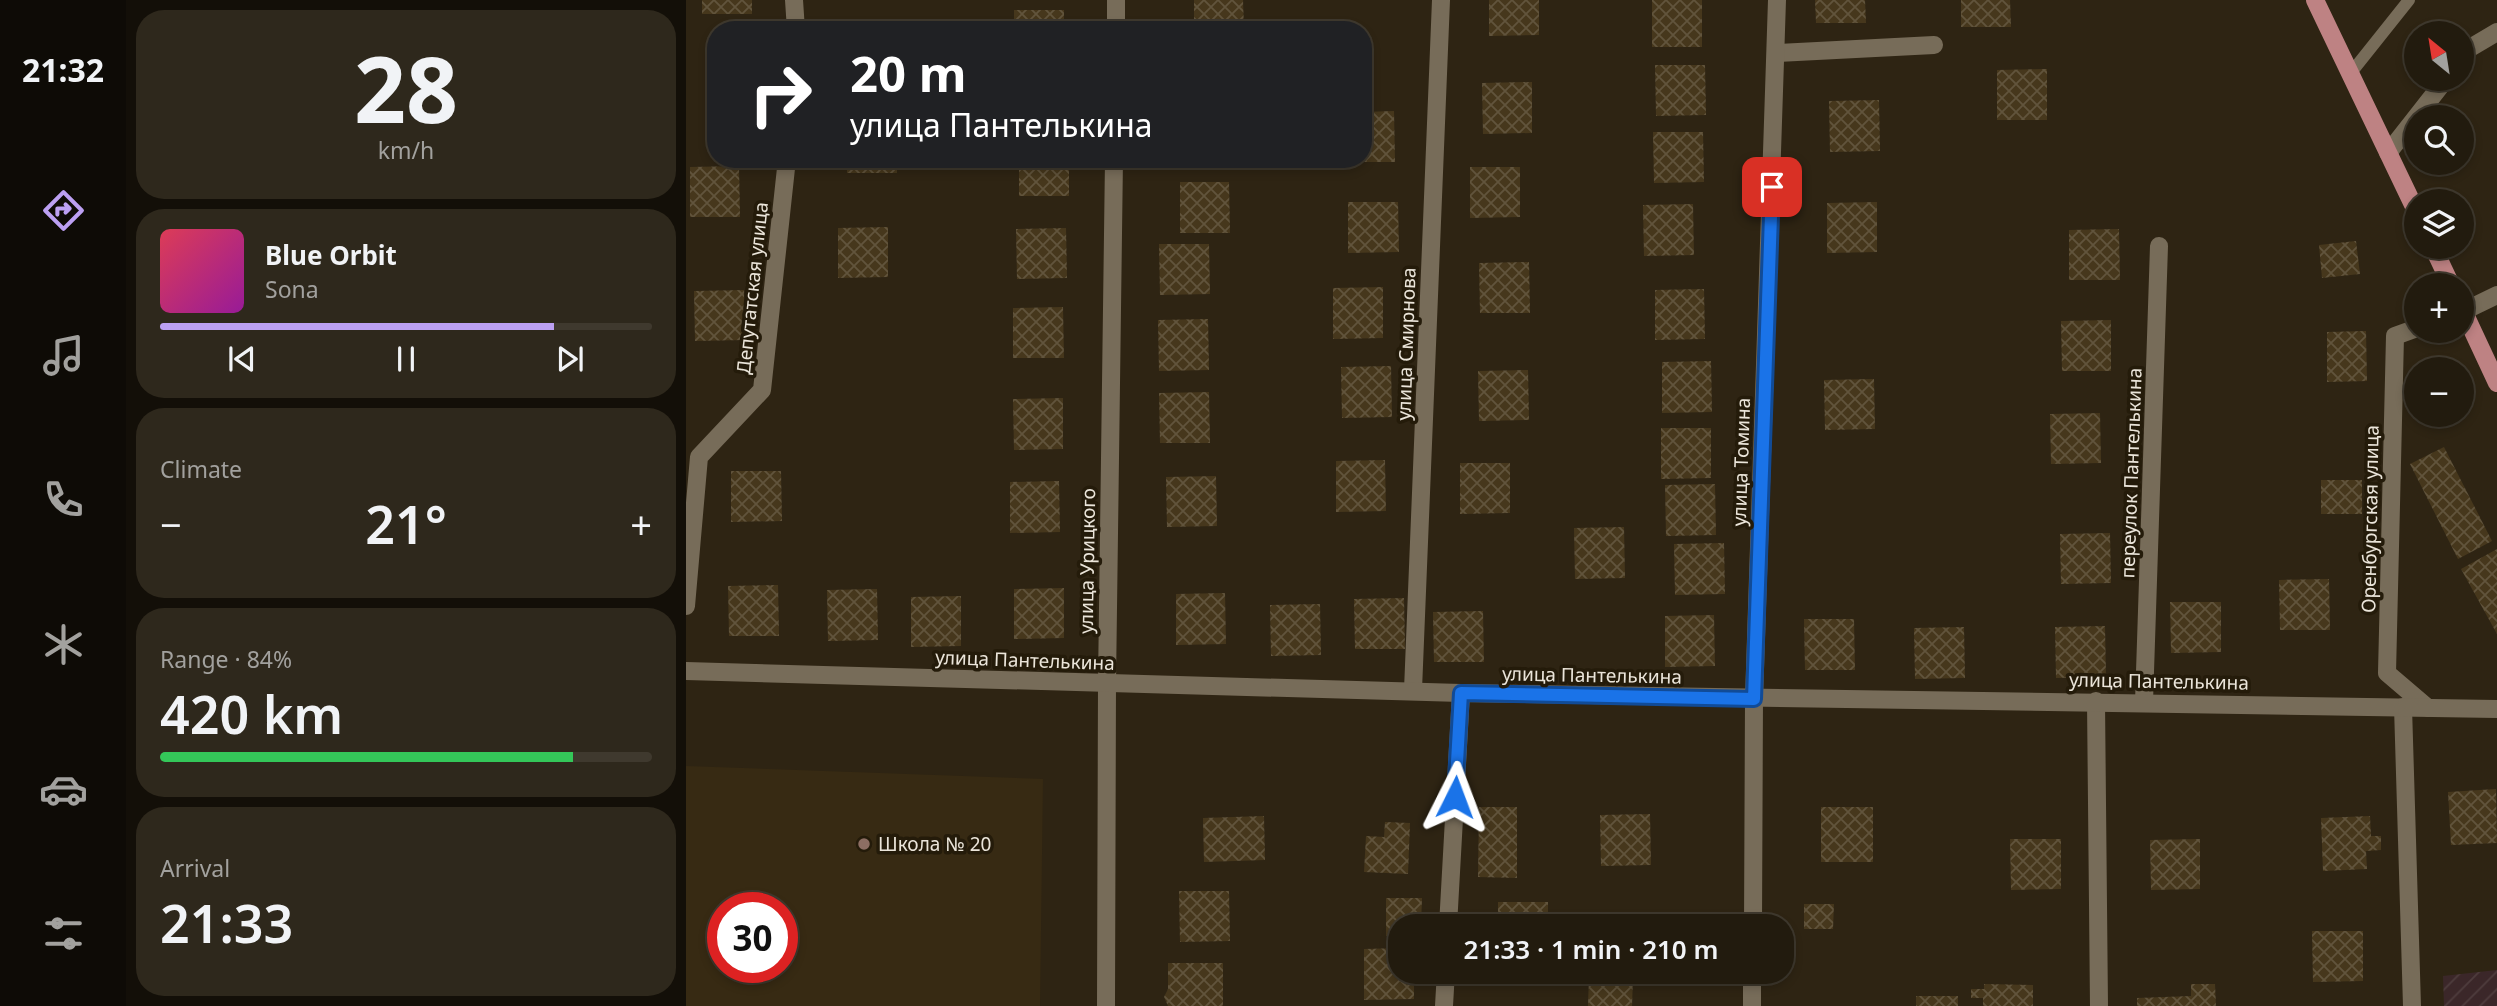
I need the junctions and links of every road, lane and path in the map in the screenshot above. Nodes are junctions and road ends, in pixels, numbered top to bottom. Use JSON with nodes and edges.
{"nodes":[{"id":1,"x":794,"y":0,"type":"edge"},
{"id":2,"x":1116,"y":0,"type":"edge"},
{"id":3,"x":1441,"y":0,"type":"edge"},
{"id":4,"x":1777,"y":0,"type":"edge"},
{"id":5,"x":2315,"y":0,"type":"edge"},
{"id":6,"x":2409,"y":0,"type":"edge"},
{"id":7,"x":795,"y":21,"type":"edge"},
{"id":8,"x":1116,"y":21,"type":"edge"},
{"id":9,"x":2497,"y":32,"type":"edge"},
{"id":10,"x":1934,"y":45,"type":"dead end"},
{"id":11,"x":2474,"y":46,"type":"edge"},
{"id":12,"x":1777,"y":53,"type":"junction"},
{"id":13,"x":2350,"y":74,"type":"junction"},
{"id":14,"x":2437,"y":91,"type":"edge"},
{"id":15,"x":2388,"y":153,"type":"junction"},
{"id":16,"x":786,"y":168,"type":"edge"},
{"id":17,"x":1114,"y":168,"type":"edge"},
{"id":18,"x":2405,"y":189,"type":"edge"},
{"id":19,"x":2159,"y":246,"type":"dead end"},
{"id":20,"x":2497,"y":295,"type":"edge"},
{"id":21,"x":2474,"y":306,"type":"edge"},
{"id":22,"x":2404,"y":333,"type":"edge"},
{"id":23,"x":2474,"y":334,"type":"edge"},
{"id":24,"x":2497,"y":383,"type":"edge"},
{"id":25,"x":686,"y":606,"type":"edge"},
{"id":26,"x":686,"y":671,"type":"edge"},
{"id":27,"x":1107,"y":683,"type":"junction"},
{"id":28,"x":1413,"y":690,"type":"junction"},
{"id":29,"x":1461,"y":693,"type":"junction"},
{"id":30,"x":1754,"y":699,"type":"junction"},
{"id":31,"x":2096,"y":701,"type":"junction"},
{"id":32,"x":2144,"y":702,"type":"junction"},
{"id":33,"x":2403,"y":706,"type":"junction"},
{"id":34,"x":2428,"y":708,"type":"junction"},
{"id":35,"x":2497,"y":709,"type":"edge"},
{"id":36,"x":1449,"y":914,"type":"edge"},
{"id":37,"x":1753,"y":914,"type":"edge"},
{"id":38,"x":1445,"y":984,"type":"edge"},
{"id":39,"x":1752,"y":984,"type":"edge"},
{"id":40,"x":1106,"y":1006,"type":"edge"},
{"id":41,"x":1444,"y":1006,"type":"edge"},
{"id":42,"x":1752,"y":1006,"type":"edge"},
{"id":43,"x":2099,"y":1006,"type":"edge"},
{"id":44,"x":2412,"y":1006,"type":"edge"}],
"edges":[{"from":1,"to":7,"type":"street"},
{"from":2,"to":8,"type":"street"},
{"from":3,"to":28,"type":"street","name":"улица Смирнова"},
{"from":4,"to":12,"type":"street","name":"улица Томина"},
{"from":5,"to":13,"type":"main road"},
{"from":6,"to":13,"type":"lane"},
{"from":9,"to":11,"type":"street"},
{"from":10,"to":12,"type":"street"},
{"from":12,"to":30,"type":"street","name":"улица Томина"},
{"from":13,"to":15,"type":"main road"},
{"from":14,"to":15,"type":"street"},
{"from":15,"to":18,"type":"main road"},
{"from":16,"to":25,"type":"street","name":"Депутатская улица"},
{"from":17,"to":27,"type":"street","name":"улица Урицкого"},
{"from":19,"to":32,"type":"street","name":"переулок Пантелькина"},
{"from":20,"to":21,"type":"street"},
{"from":22,"to":34,"type":"street","name":"Оренбургская улица"},
{"from":23,"to":24,"type":"main road"},
{"from":26,"to":27,"type":"street","name":"улица Пантелькина"},
{"from":27,"to":28,"type":"street","name":"улица Пантелькина"},
{"from":27,"to":40,"type":"street","name":"улица Урицкого"},
{"from":28,"to":29,"type":"street","name":"улица Пантелькина"},
{"from":29,"to":30,"type":"street","name":"улица Пантелькина"},
{"from":29,"to":36,"type":"street"},
{"from":30,"to":31,"type":"street","name":"улица Пантелькина"},
{"from":30,"to":37,"type":"street","name":"улица Томина"},
{"from":31,"to":32,"type":"street","name":"улица Пантелькина"},
{"from":31,"to":43,"type":"street"},
{"from":32,"to":33,"type":"street","name":"улица Пантелькина"},
{"from":33,"to":34,"type":"street","name":"улица Пантелькина"},
{"from":33,"to":44,"type":"street"},
{"from":34,"to":35,"type":"street","name":"улица Пантелькина"},
{"from":38,"to":41,"type":"street"},
{"from":39,"to":42,"type":"street"}]}
